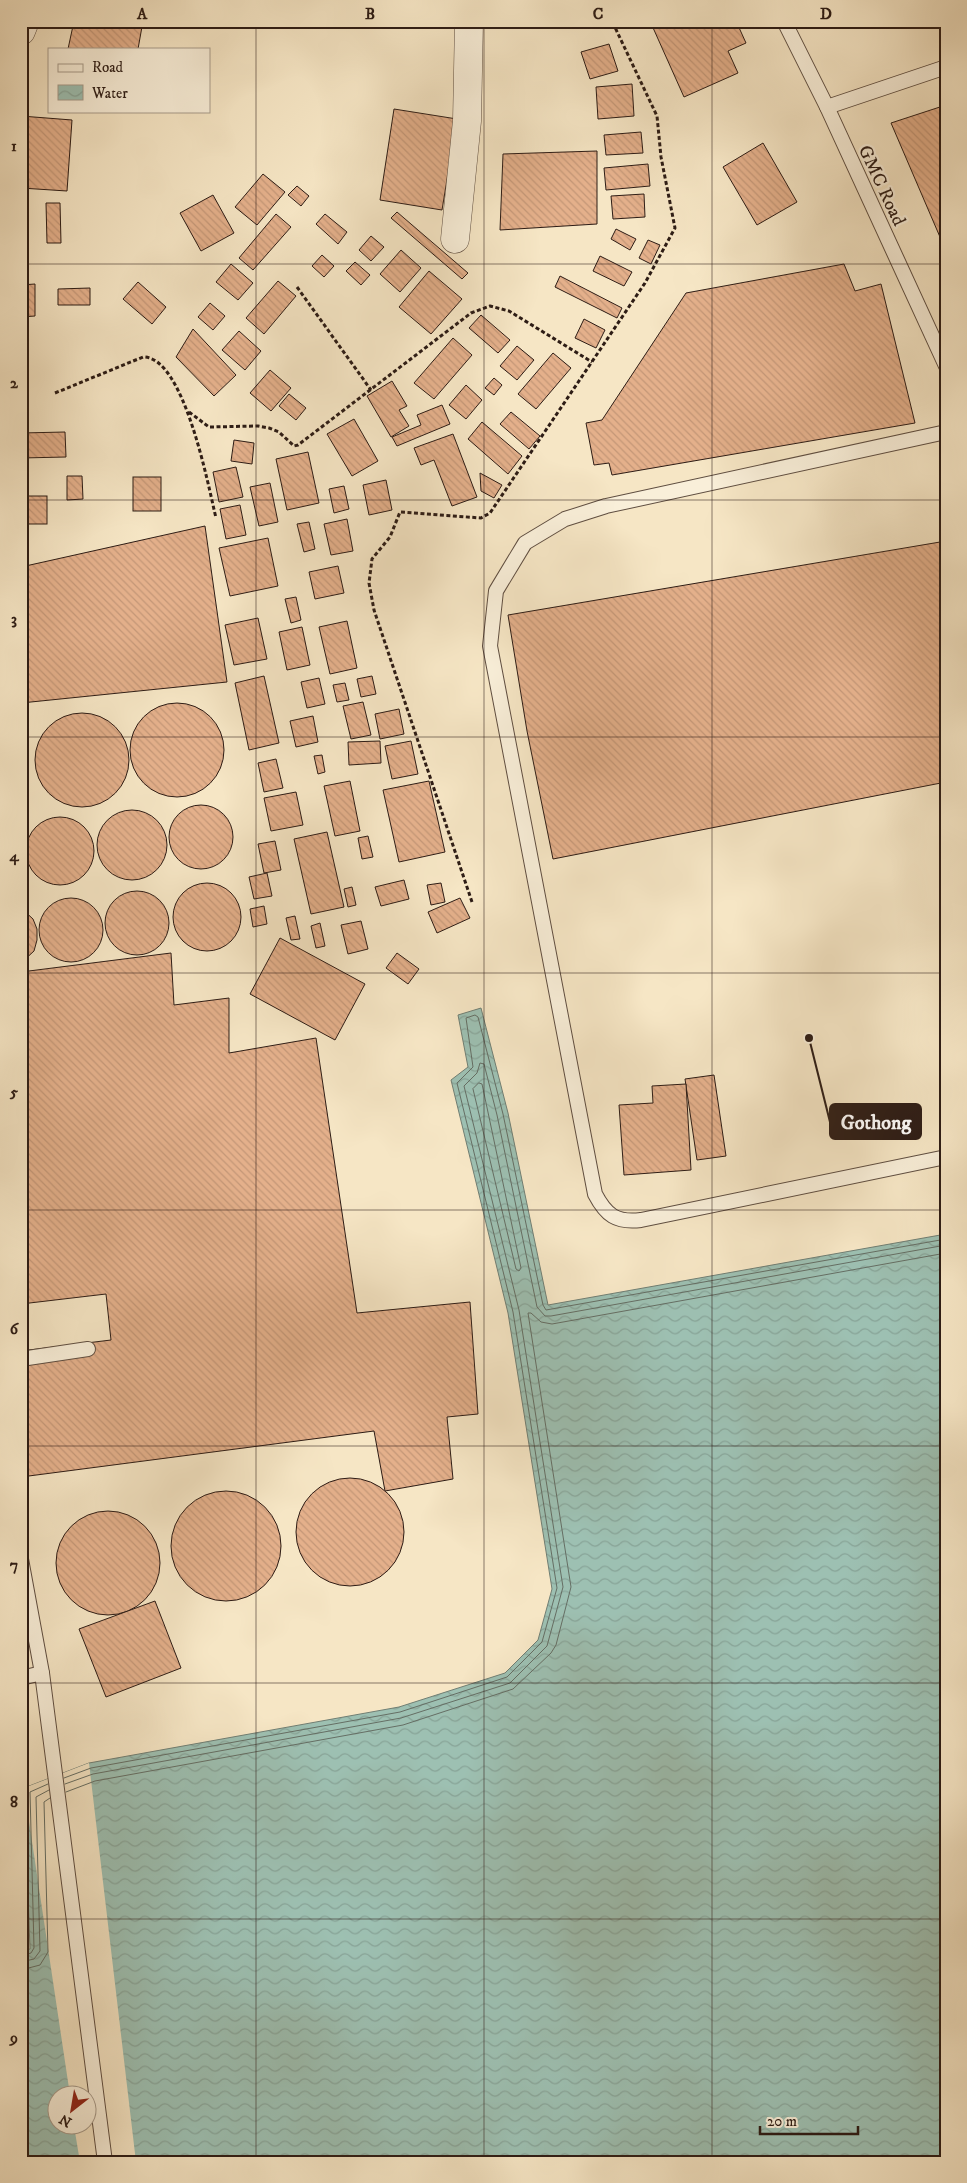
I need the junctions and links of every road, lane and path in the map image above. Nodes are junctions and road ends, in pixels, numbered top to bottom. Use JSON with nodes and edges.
{"nodes":[{"id":1,"x":25,"y":21,"type":"edge"},
{"id":2,"x":468,"y":21,"type":"edge"},
{"id":3,"x":612,"y":21,"type":"edge"},
{"id":4,"x":784,"y":21,"type":"edge"},
{"id":5,"x":21,"y":30,"type":"edge"},
{"id":6,"x":946,"y":67,"type":"edge"},
{"id":7,"x":827,"y":108,"type":"junction"},
{"id":8,"x":456,"y":239,"type":"dead end"},
{"id":9,"x":296,"y":287,"type":"dead end"},
{"id":10,"x":592,"y":362,"type":"junction"},
{"id":11,"x":946,"y":366,"type":"edge"},
{"id":12,"x":371,"y":390,"type":"junction"},
{"id":13,"x":55,"y":393,"type":"dead end"},
{"id":14,"x":189,"y":412,"type":"junction"},
{"id":15,"x":946,"y":432,"type":"edge"},
{"id":16,"x":216,"y":518,"type":"dead end"},
{"id":17,"x":472,"y":902,"type":"dead end"},
{"id":18,"x":946,"y":1157,"type":"edge"},
{"id":19,"x":88,"y":1349,"type":"dead end"},
{"id":20,"x":21,"y":1359,"type":"edge"},
{"id":21,"x":21,"y":1559,"type":"edge"},
{"id":22,"x":42,"y":1673,"type":"junction"},
{"id":23,"x":21,"y":1678,"type":"edge"},
{"id":24,"x":105,"y":2162,"type":"edge"}],
"edges":[{"from":1,"to":5,"type":"street"},
{"from":2,"to":8,"type":"street"},
{"from":3,"to":10,"type":"path"},
{"from":4,"to":7,"type":"lane","name":"GMC Road"},
{"from":6,"to":7,"type":"lane"},
{"from":7,"to":11,"type":"lane","name":"GMC Road"},
{"from":9,"to":12,"type":"path"},
{"from":10,"to":12,"type":"path"},
{"from":10,"to":17,"type":"path"},
{"from":12,"to":14,"type":"path"},
{"from":13,"to":14,"type":"path"},
{"from":14,"to":16,"type":"path"},
{"from":15,"to":18,"type":"lane"},
{"from":19,"to":20,"type":"lane"},
{"from":21,"to":22,"type":"lane"},
{"from":22,"to":23,"type":"lane"},
{"from":22,"to":24,"type":"lane"}]}
